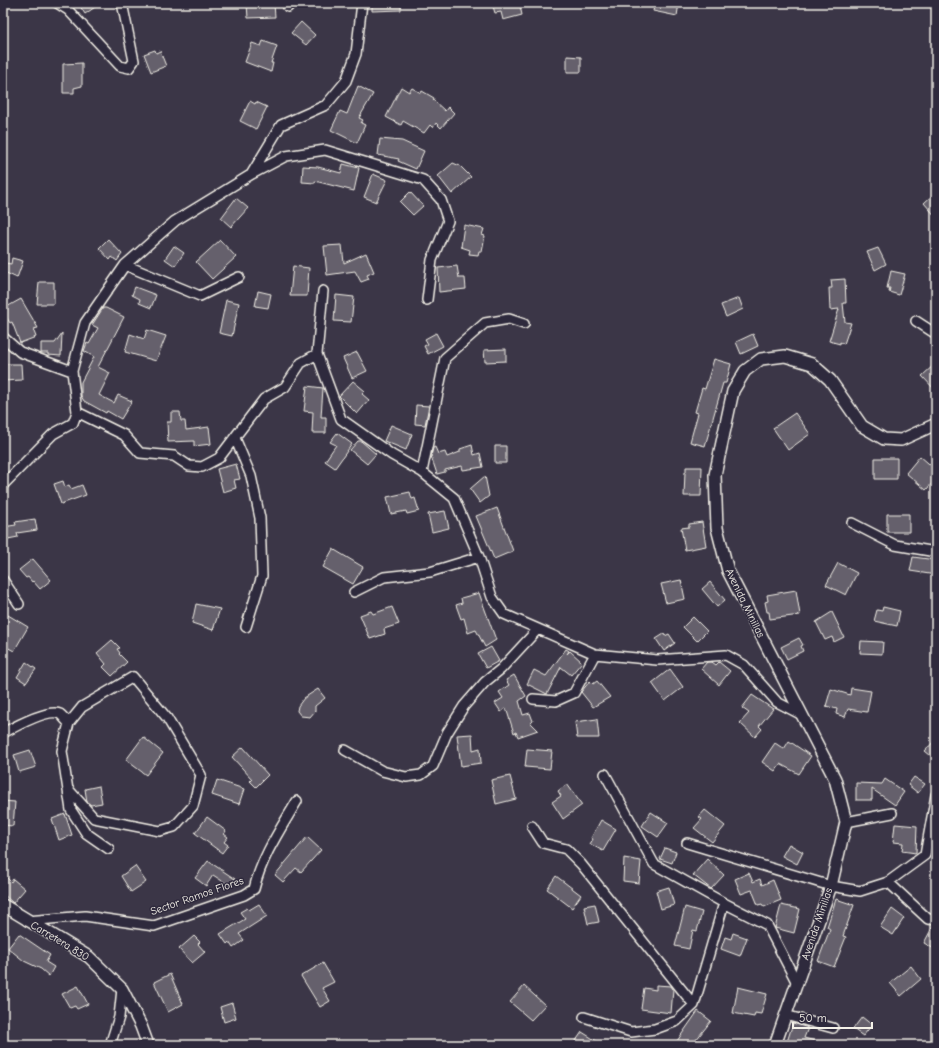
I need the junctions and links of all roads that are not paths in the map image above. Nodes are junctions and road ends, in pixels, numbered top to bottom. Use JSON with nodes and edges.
{"nodes":[{"id":1,"x":57,"y":3,"type":"edge"},
{"id":2,"x":122,"y":3,"type":"edge"},
{"id":3,"x":362,"y":3,"type":"edge"},
{"id":4,"x":252,"y":174,"type":"junction"},
{"id":5,"x":125,"y":266,"type":"junction"},
{"id":6,"x":239,"y":277,"type":"dead end"},
{"id":7,"x":323,"y":291,"type":"dead end"},
{"id":8,"x":427,"y":300,"type":"dead end"},
{"id":9,"x":916,"y":321,"type":"dead end"},
{"id":10,"x":524,"y":324,"type":"dead end"},
{"id":11,"x":936,"y":334,"type":"edge"},
{"id":12,"x":3,"y":337,"type":"edge"},
{"id":13,"x":318,"y":354,"type":"junction"},
{"id":14,"x":72,"y":371,"type":"junction"},
{"id":15,"x":77,"y":412,"type":"junction"},
{"id":16,"x":936,"y":424,"type":"edge"},
{"id":17,"x":235,"y":438,"type":"junction"},
{"id":18,"x":422,"y":472,"type":"junction"},
{"id":19,"x":3,"y":485,"type":"edge"},
{"id":20,"x":852,"y":523,"type":"dead end"},
{"id":21,"x":936,"y":552,"type":"edge"},
{"id":22,"x":479,"y":557,"type":"junction"},
{"id":23,"x":3,"y":580,"type":"edge"},
{"id":24,"x":354,"y":592,"type":"dead end"},
{"id":25,"x":19,"y":604,"type":"dead end"},
{"id":26,"x":246,"y":627,"type":"dead end"},
{"id":27,"x":538,"y":629,"type":"junction"},
{"id":28,"x":595,"y":654,"type":"junction"},
{"id":29,"x":533,"y":699,"type":"dead end"},
{"id":30,"x":802,"y":715,"type":"junction"},
{"id":31,"x":69,"y":723,"type":"junction"},
{"id":32,"x":3,"y":733,"type":"edge"},
{"id":33,"x":345,"y":750,"type":"dead end"},
{"id":34,"x":605,"y":774,"type":"dead end"},
{"id":35,"x":69,"y":790,"type":"junction"},
{"id":36,"x":936,"y":795,"type":"edge"},
{"id":37,"x":296,"y":801,"type":"dead end"},
{"id":38,"x":892,"y":813,"type":"dead end"},
{"id":39,"x":846,"y":822,"type":"junction"},
{"id":40,"x":532,"y":826,"type":"dead end"},
{"id":41,"x":687,"y":842,"type":"dead end"},
{"id":42,"x":109,"y":849,"type":"dead end"},
{"id":43,"x":888,"y":882,"type":"junction"},
{"id":44,"x":831,"y":886,"type":"junction"},
{"id":45,"x":724,"y":903,"type":"junction"},
{"id":46,"x":3,"y":905,"type":"edge"},
{"id":47,"x":936,"y":920,"type":"edge"},
{"id":48,"x":27,"y":921,"type":"junction"},
{"id":49,"x":797,"y":983,"type":"junction"},
{"id":50,"x":122,"y":989,"type":"junction"},
{"id":51,"x":694,"y":1005,"type":"junction"},
{"id":52,"x":785,"y":1016,"type":"junction"},
{"id":53,"x":584,"y":1017,"type":"dead end"},
{"id":54,"x":833,"y":1028,"type":"dead end"},
{"id":55,"x":110,"y":1045,"type":"edge"},
{"id":56,"x":148,"y":1045,"type":"edge"},
{"id":57,"x":775,"y":1045,"type":"edge"}],
"edges":[{"from":1,"to":2,"type":"street"},
{"from":3,"to":4,"type":"street"},
{"from":4,"to":5,"type":"street"},
{"from":4,"to":8,"type":"street"},
{"from":5,"to":6,"type":"street"},
{"from":5,"to":14,"type":"street"},
{"from":7,"to":13,"type":"street"},
{"from":9,"to":11,"type":"street"},
{"from":10,"to":18,"type":"street"},
{"from":12,"to":14,"type":"street"},
{"from":13,"to":17,"type":"street"},
{"from":13,"to":18,"type":"street"},
{"from":14,"to":15,"type":"street"},
{"from":15,"to":17,"type":"street"},
{"from":15,"to":19,"type":"street"},
{"from":16,"to":30,"type":"street","name":"Avenida Minillas"},
{"from":17,"to":26,"type":"street"},
{"from":18,"to":22,"type":"street"},
{"from":20,"to":21,"type":"street"},
{"from":22,"to":24,"type":"street"},
{"from":22,"to":27,"type":"street"},
{"from":23,"to":25,"type":"street"},
{"from":27,"to":28,"type":"street"},
{"from":27,"to":33,"type":"street"},
{"from":28,"to":29,"type":"street"},
{"from":28,"to":30,"type":"street"},
{"from":30,"to":39,"type":"street","name":"Avenida Minillas"},
{"from":31,"to":32,"type":"street"},
{"from":31,"to":35,"type":"street"},
{"from":31,"to":35,"type":"street"},
{"from":34,"to":45,"type":"street"},
{"from":35,"to":42,"type":"street"},
{"from":36,"to":43,"type":"street"},
{"from":37,"to":48,"type":"street","name":"Sector Ramos Flores"},
{"from":38,"to":39,"type":"street"},
{"from":39,"to":44,"type":"street","name":"Avenida Minillas"},
{"from":40,"to":51,"type":"street"},
{"from":41,"to":44,"type":"street"},
{"from":43,"to":44,"type":"street"},
{"from":43,"to":47,"type":"street"},
{"from":44,"to":49,"type":"street","name":"Avenida Minillas"},
{"from":45,"to":49,"type":"street"},
{"from":45,"to":51,"type":"street"},
{"from":46,"to":48,"type":"street","name":"Carretera 830"},
{"from":48,"to":50,"type":"street","name":"Carretera 830"},
{"from":49,"to":52,"type":"street","name":"Avenida Minillas"},
{"from":50,"to":55,"type":"street"},
{"from":50,"to":56,"type":"street","name":"Carretera 830"},
{"from":51,"to":53,"type":"street"},
{"from":52,"to":54,"type":"street"},
{"from":52,"to":57,"type":"street","name":"Avenida Minillas"}]}
